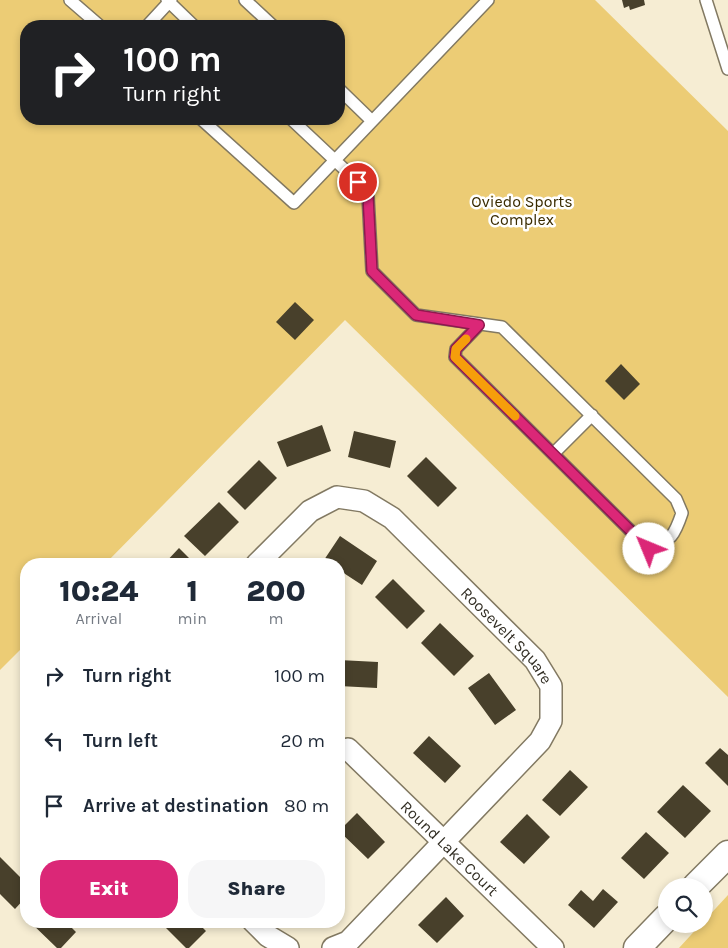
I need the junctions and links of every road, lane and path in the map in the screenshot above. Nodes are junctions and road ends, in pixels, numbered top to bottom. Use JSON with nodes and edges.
{"nodes":[{"id":1,"x":70,"y":0,"type":"edge"},
{"id":2,"x":245,"y":0,"type":"edge"},
{"id":3,"x":488,"y":0,"type":"edge"},
{"id":4,"x":706,"y":0,"type":"edge"},
{"id":5,"x":169,"y":1,"type":"edge"},
{"id":6,"x":93,"y":20,"type":"edge"},
{"id":7,"x":152,"y":20,"type":"edge"},
{"id":8,"x":188,"y":20,"type":"edge"},
{"id":9,"x":267,"y":20,"type":"edge"},
{"id":10,"x":728,"y":68,"type":"edge"},
{"id":11,"x":345,"y":95,"type":"edge"},
{"id":12,"x":372,"y":121,"type":"junction"},
{"id":13,"x":208,"y":125,"type":"edge"},
{"id":14,"x":297,"y":125,"type":"edge"},
{"id":15,"x":334,"y":160,"type":"junction"},
{"id":16,"x":479,"y":325,"type":"junction"},
{"id":17,"x":592,"y":415,"type":"junction"},
{"id":18,"x":553,"y":454,"type":"junction"},
{"id":19,"x":264,"y":558,"type":"edge"},
{"id":20,"x":348,"y":749,"type":"dead end"},
{"id":21,"x":444,"y":842,"type":"junction"},
{"id":22,"x":728,"y":854,"type":"edge"},
{"id":23,"x":704,"y":878,"type":"edge"},
{"id":24,"x":658,"y":926,"type":"edge"},
{"id":25,"x":260,"y":928,"type":"edge"},
{"id":26,"x":288,"y":948,"type":"edge"},
{"id":27,"x":333,"y":948,"type":"edge"},
{"id":28,"x":553,"y":948,"type":"edge"},
{"id":29,"x":637,"y":948,"type":"edge"}],
"edges":[{"from":1,"to":6,"type":"lane"},
{"from":2,"to":9,"type":"lane"},
{"from":3,"to":12,"type":"lane"},
{"from":4,"to":10,"type":"lane"},
{"from":5,"to":7,"type":"lane"},
{"from":5,"to":8,"type":"lane"},
{"from":11,"to":12,"type":"lane"},
{"from":12,"to":15,"type":"lane"},
{"from":13,"to":15,"type":"lane"},
{"from":14,"to":15,"type":"lane"},
{"from":15,"to":16,"type":"lane"},
{"from":16,"to":17,"type":"lane"},
{"from":16,"to":18,"type":"lane"},
{"from":17,"to":18,"type":"lane"},
{"from":17,"to":18,"type":"lane"},
{"from":19,"to":21,"type":"street","name":"Roosevelt Square"},
{"from":20,"to":21,"type":"street","name":"Round Lake Court"},
{"from":21,"to":27,"type":"street","name":"Roosevelt Square"},
{"from":21,"to":28,"type":"street","name":"Round Lake Court"},
{"from":22,"to":23,"type":"street"},
{"from":24,"to":29,"type":"street"},
{"from":25,"to":26,"type":"street"}]}
